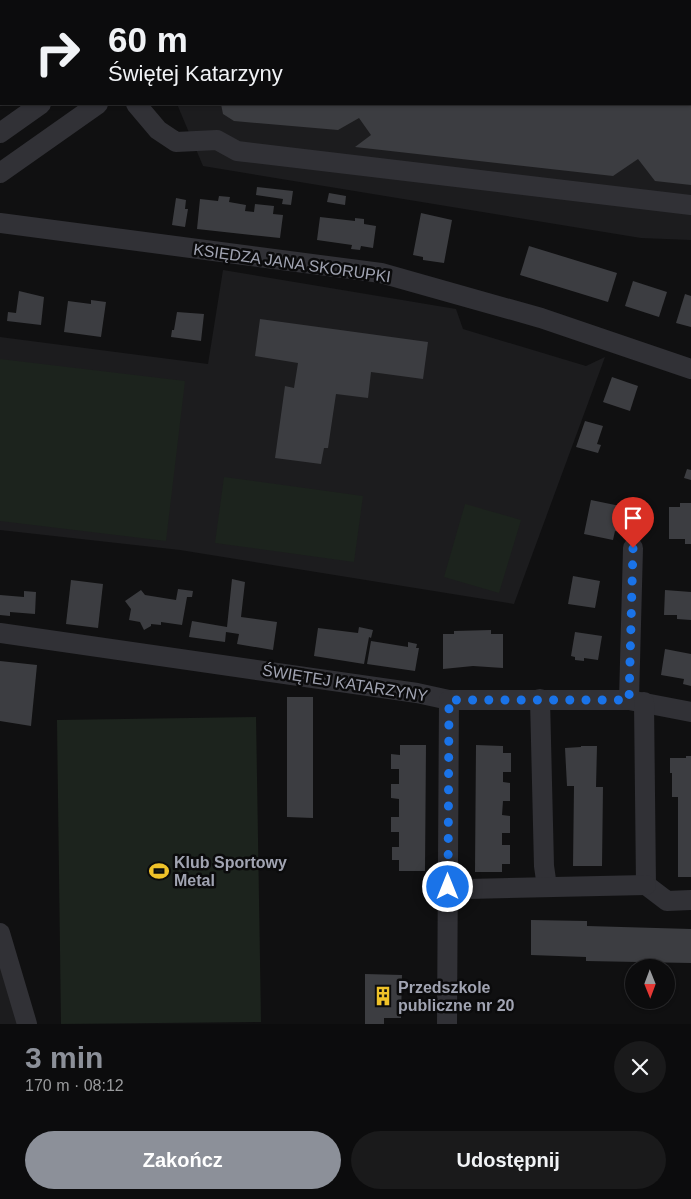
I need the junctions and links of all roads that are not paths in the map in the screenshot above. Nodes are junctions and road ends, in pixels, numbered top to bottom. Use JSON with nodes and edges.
{"nodes":[{"id":1,"x":40,"y":105,"type":"edge"},
{"id":2,"x":97,"y":105,"type":"edge"},
{"id":3,"x":137,"y":105,"type":"edge"},
{"id":4,"x":0,"y":133,"type":"edge"},
{"id":5,"x":0,"y":173,"type":"edge"},
{"id":6,"x":691,"y":205,"type":"edge"},
{"id":7,"x":0,"y":223,"type":"edge"},
{"id":8,"x":691,"y":369,"type":"edge"},
{"id":9,"x":633,"y":548,"type":"dead end"},
{"id":10,"x":0,"y":633,"type":"edge"},
{"id":11,"x":540,"y":699,"type":"junction"},
{"id":12,"x":449,"y":700,"type":"junction"},
{"id":13,"x":637,"y":701,"type":"junction"},
{"id":14,"x":691,"y":712,"type":"edge"},
{"id":15,"x":646,"y":885,"type":"junction"},
{"id":16,"x":448,"y":887,"type":"junction"},
{"id":17,"x":547,"y":887,"type":"junction"},
{"id":18,"x":691,"y":900,"type":"edge"},
{"id":19,"x":0,"y":933,"type":"edge"},
{"id":20,"x":27,"y":1024,"type":"edge"},
{"id":21,"x":447,"y":1024,"type":"edge"}],
"edges":[{"from":1,"to":4,"type":"street"},
{"from":2,"to":5,"type":"street"},
{"from":3,"to":6,"type":"street"},
{"from":7,"to":8,"type":"street","name":"KSIĘDZA JANA SKORUPKI"},
{"from":9,"to":13,"type":"street"},
{"from":10,"to":12,"type":"street","name":"ŚWIĘTEJ KATARZYNY"},
{"from":11,"to":12,"type":"street","name":"ŚWIĘTEJ KATARZYNY"},
{"from":11,"to":13,"type":"street","name":"ŚWIĘTEJ KATARZYNY"},
{"from":11,"to":17,"type":"street"},
{"from":12,"to":16,"type":"street"},
{"from":13,"to":14,"type":"street","name":"ŚWIĘTEJ KATARZYNY"},
{"from":13,"to":15,"type":"street"},
{"from":15,"to":17,"type":"street"},
{"from":15,"to":18,"type":"street"},
{"from":16,"to":17,"type":"street"},
{"from":16,"to":21,"type":"street"},
{"from":19,"to":20,"type":"street"}]}
